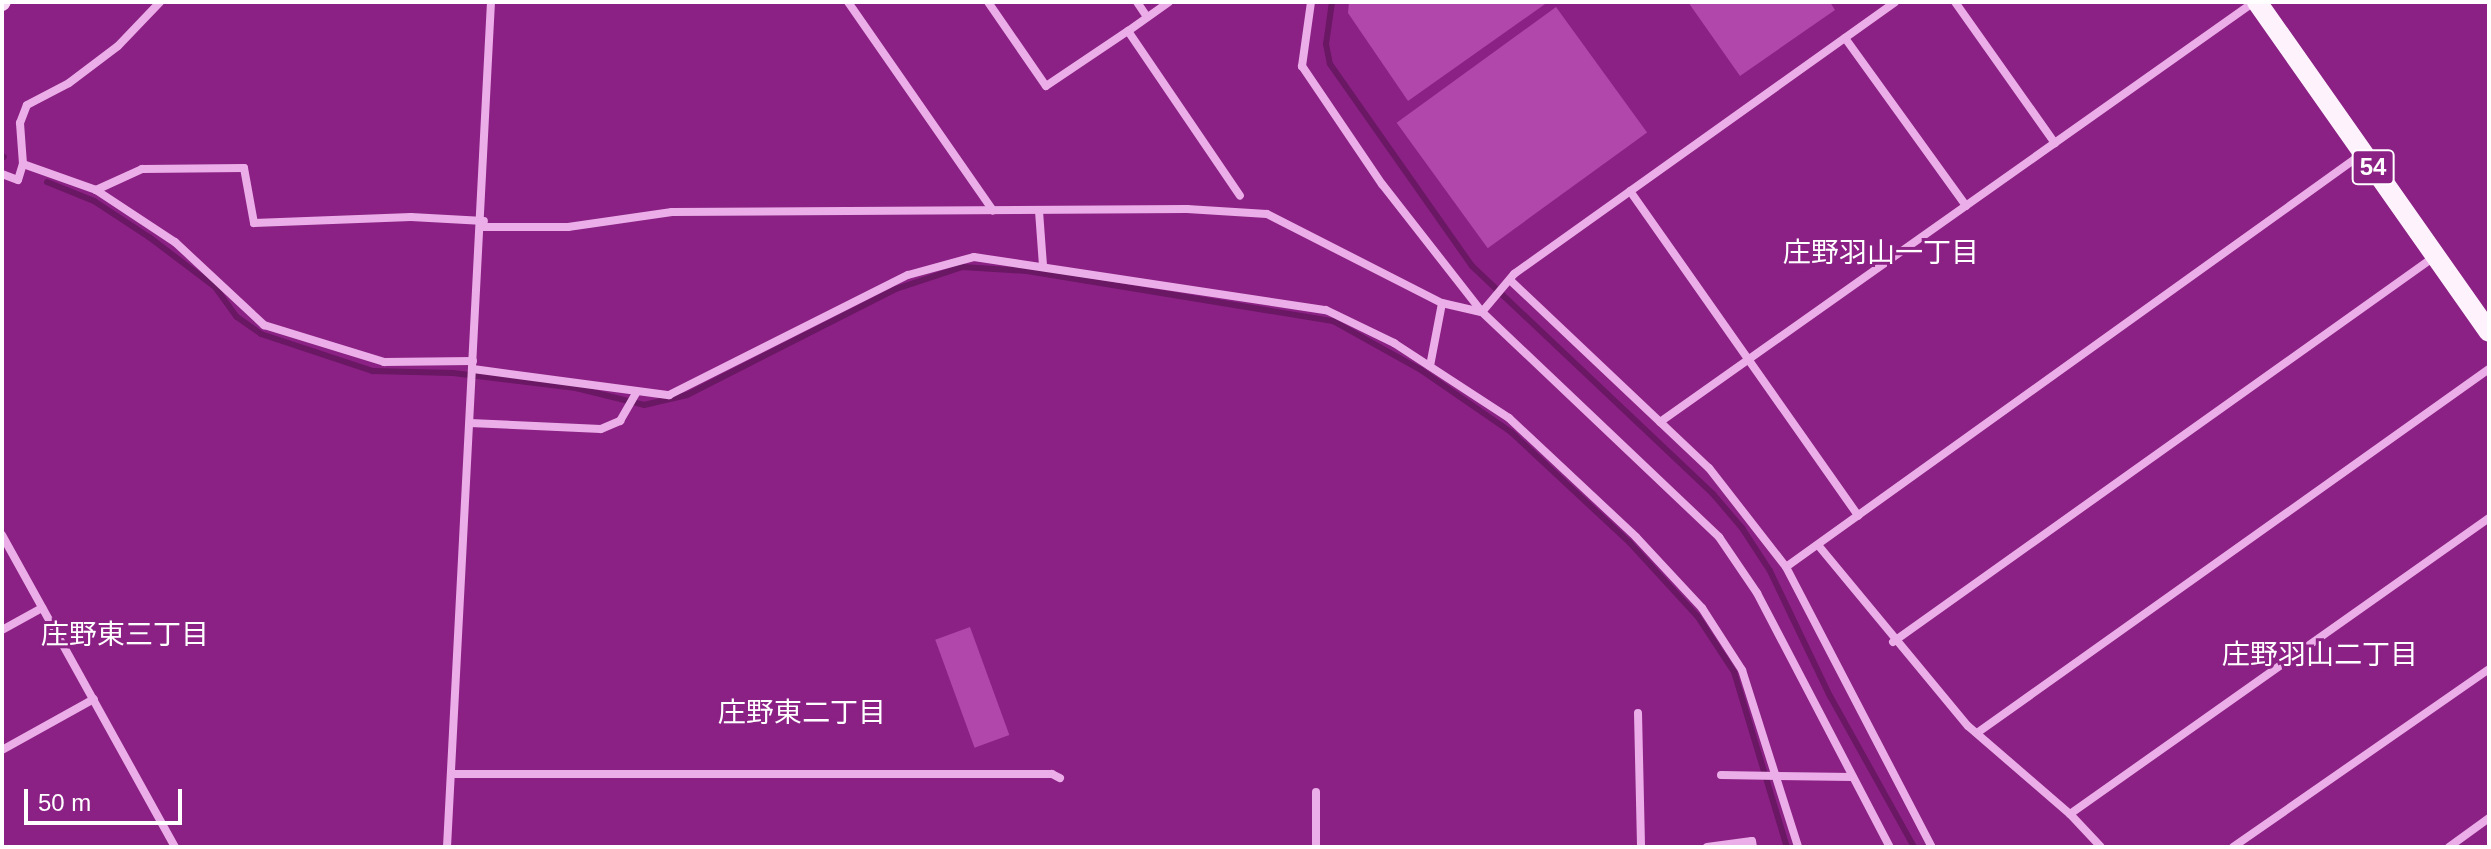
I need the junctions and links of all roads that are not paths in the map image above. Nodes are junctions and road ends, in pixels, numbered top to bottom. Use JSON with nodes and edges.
{"nodes":[{"id":1,"x":160,"y":2,"type":"edge"},
{"id":2,"x":491,"y":2,"type":"edge"},
{"id":3,"x":848,"y":2,"type":"edge"},
{"id":4,"x":988,"y":2,"type":"edge"},
{"id":5,"x":1137,"y":2,"type":"edge"},
{"id":6,"x":1169,"y":2,"type":"edge"},
{"id":7,"x":1311,"y":2,"type":"edge"},
{"id":8,"x":1895,"y":2,"type":"edge"},
{"id":9,"x":1955,"y":2,"type":"edge"},
{"id":10,"x":2255,"y":2,"type":"edge"},
{"id":11,"x":1147,"y":17,"type":"junction"},
{"id":12,"x":1128,"y":31,"type":"junction"},
{"id":13,"x":1845,"y":38,"type":"junction"},
{"id":14,"x":2055,"y":143,"type":"junction"},
{"id":15,"x":2364,"y":153,"type":"junction"},
{"id":16,"x":23,"y":164,"type":"junction"},
{"id":17,"x":2,"y":174,"type":"edge"},
{"id":18,"x":96,"y":190,"type":"junction"},
{"id":19,"x":1630,"y":191,"type":"junction"},
{"id":20,"x":1240,"y":196,"type":"dead end"},
{"id":21,"x":1966,"y":206,"type":"junction"},
{"id":22,"x":993,"y":211,"type":"junction"},
{"id":23,"x":1039,"y":211,"type":"junction"},
{"id":24,"x":483,"y":224,"type":"junction"},
{"id":25,"x":2436,"y":256,"type":"junction"},
{"id":26,"x":1043,"y":265,"type":"junction"},
{"id":27,"x":1511,"y":281,"type":"junction"},
{"id":28,"x":1442,"y":303,"type":"junction"},
{"id":29,"x":1485,"y":309,"type":"junction"},
{"id":30,"x":2489,"y":332,"type":"edge"},
{"id":31,"x":1748,"y":360,"type":"junction"},
{"id":32,"x":1430,"y":366,"type":"junction"},
{"id":33,"x":473,"y":367,"type":"junction"},
{"id":34,"x":2489,"y":369,"type":"edge"},
{"id":35,"x":637,"y":392,"type":"junction"},
{"id":36,"x":1660,"y":422,"type":"junction"},
{"id":37,"x":470,"y":423,"type":"junction"},
{"id":38,"x":1858,"y":516,"type":"junction"},
{"id":39,"x":2489,"y":518,"type":"edge"},
{"id":40,"x":2,"y":535,"type":"edge"},
{"id":41,"x":1818,"y":545,"type":"junction"},
{"id":42,"x":1786,"y":567,"type":"junction"},
{"id":43,"x":42,"y":608,"type":"junction"},
{"id":44,"x":2,"y":630,"type":"edge"},
{"id":45,"x":1893,"y":642,"type":"junction"},
{"id":46,"x":2489,"y":669,"type":"edge"},
{"id":47,"x":94,"y":699,"type":"junction"},
{"id":48,"x":1638,"y":713,"type":"dead end"},
{"id":49,"x":1977,"y":733,"type":"junction"},
{"id":50,"x":2,"y":750,"type":"edge"},
{"id":51,"x":452,"y":774,"type":"junction"},
{"id":52,"x":1721,"y":775,"type":"dead end"},
{"id":53,"x":1772,"y":776,"type":"junction"},
{"id":54,"x":1852,"y":777,"type":"junction"},
{"id":55,"x":1060,"y":778,"type":"dead end"},
{"id":56,"x":1316,"y":792,"type":"dead end"},
{"id":57,"x":2070,"y":814,"type":"junction"},
{"id":58,"x":2489,"y":818,"type":"edge"},
{"id":59,"x":175,"y":847,"type":"edge"},
{"id":60,"x":447,"y":847,"type":"edge"},
{"id":61,"x":1316,"y":847,"type":"edge"},
{"id":62,"x":1641,"y":847,"type":"edge"},
{"id":63,"x":1707,"y":847,"type":"edge"},
{"id":64,"x":1753,"y":847,"type":"edge"},
{"id":65,"x":1798,"y":847,"type":"edge"},
{"id":66,"x":1890,"y":847,"type":"edge"},
{"id":67,"x":1932,"y":847,"type":"edge"},
{"id":68,"x":2101,"y":847,"type":"edge"},
{"id":69,"x":2233,"y":847,"type":"edge"},
{"id":70,"x":2449,"y":847,"type":"edge"}],
"edges":[{"from":1,"to":16,"type":"street"},
{"from":2,"to":24,"type":"street"},
{"from":3,"to":22,"type":"street"},
{"from":4,"to":12,"type":"street"},
{"from":5,"to":11,"type":"street"},
{"from":6,"to":11,"type":"street"},
{"from":7,"to":29,"type":"street"},
{"from":8,"to":13,"type":"street"},
{"from":9,"to":14,"type":"street"},
{"from":10,"to":14,"type":"street"},
{"from":10,"to":15,"type":"main road","number":"54"},
{"from":11,"to":12,"type":"street"},
{"from":12,"to":20,"type":"street"},
{"from":13,"to":19,"type":"street"},
{"from":13,"to":21,"type":"street"},
{"from":14,"to":21,"type":"street"},
{"from":15,"to":25,"type":"main road","number":"54"},
{"from":15,"to":38,"type":"street"},
{"from":16,"to":17,"type":"street"},
{"from":16,"to":18,"type":"street"},
{"from":18,"to":24,"type":"street"},
{"from":18,"to":33,"type":"street"},
{"from":19,"to":27,"type":"street"},
{"from":19,"to":31,"type":"street"},
{"from":21,"to":31,"type":"street"},
{"from":22,"to":23,"type":"street"},
{"from":22,"to":24,"type":"street"},
{"from":23,"to":26,"type":"street"},
{"from":23,"to":28,"type":"street"},
{"from":24,"to":33,"type":"street"},
{"from":25,"to":30,"type":"main road","number":"54"},
{"from":25,"to":45,"type":"street"},
{"from":26,"to":32,"type":"street"},
{"from":26,"to":35,"type":"street"},
{"from":27,"to":29,"type":"street"},
{"from":27,"to":36,"type":"street"},
{"from":28,"to":29,"type":"street"},
{"from":28,"to":32,"type":"street"},
{"from":29,"to":54,"type":"street"},
{"from":31,"to":36,"type":"street"},
{"from":31,"to":38,"type":"street"},
{"from":32,"to":53,"type":"street"},
{"from":33,"to":35,"type":"street"},
{"from":33,"to":37,"type":"street"},
{"from":34,"to":49,"type":"street"},
{"from":35,"to":37,"type":"street"},
{"from":36,"to":42,"type":"street"},
{"from":37,"to":51,"type":"street"},
{"from":38,"to":41,"type":"street"},
{"from":39,"to":57,"type":"street"},
{"from":40,"to":43,"type":"street"},
{"from":41,"to":42,"type":"street"},
{"from":41,"to":45,"type":"street"},
{"from":42,"to":67,"type":"street"},
{"from":43,"to":44,"type":"street"},
{"from":43,"to":47,"type":"street"},
{"from":45,"to":49,"type":"street"},
{"from":46,"to":69,"type":"street"},
{"from":47,"to":50,"type":"street"},
{"from":47,"to":59,"type":"street"},
{"from":48,"to":62,"type":"street"},
{"from":49,"to":57,"type":"street"},
{"from":51,"to":55,"type":"street"},
{"from":51,"to":60,"type":"street"},
{"from":52,"to":53,"type":"street"},
{"from":53,"to":54,"type":"street"},
{"from":53,"to":65,"type":"street"},
{"from":54,"to":66,"type":"street"},
{"from":56,"to":61,"type":"street"},
{"from":57,"to":68,"type":"street"},
{"from":58,"to":70,"type":"street"},
{"from":63,"to":64,"type":"street"}]}
